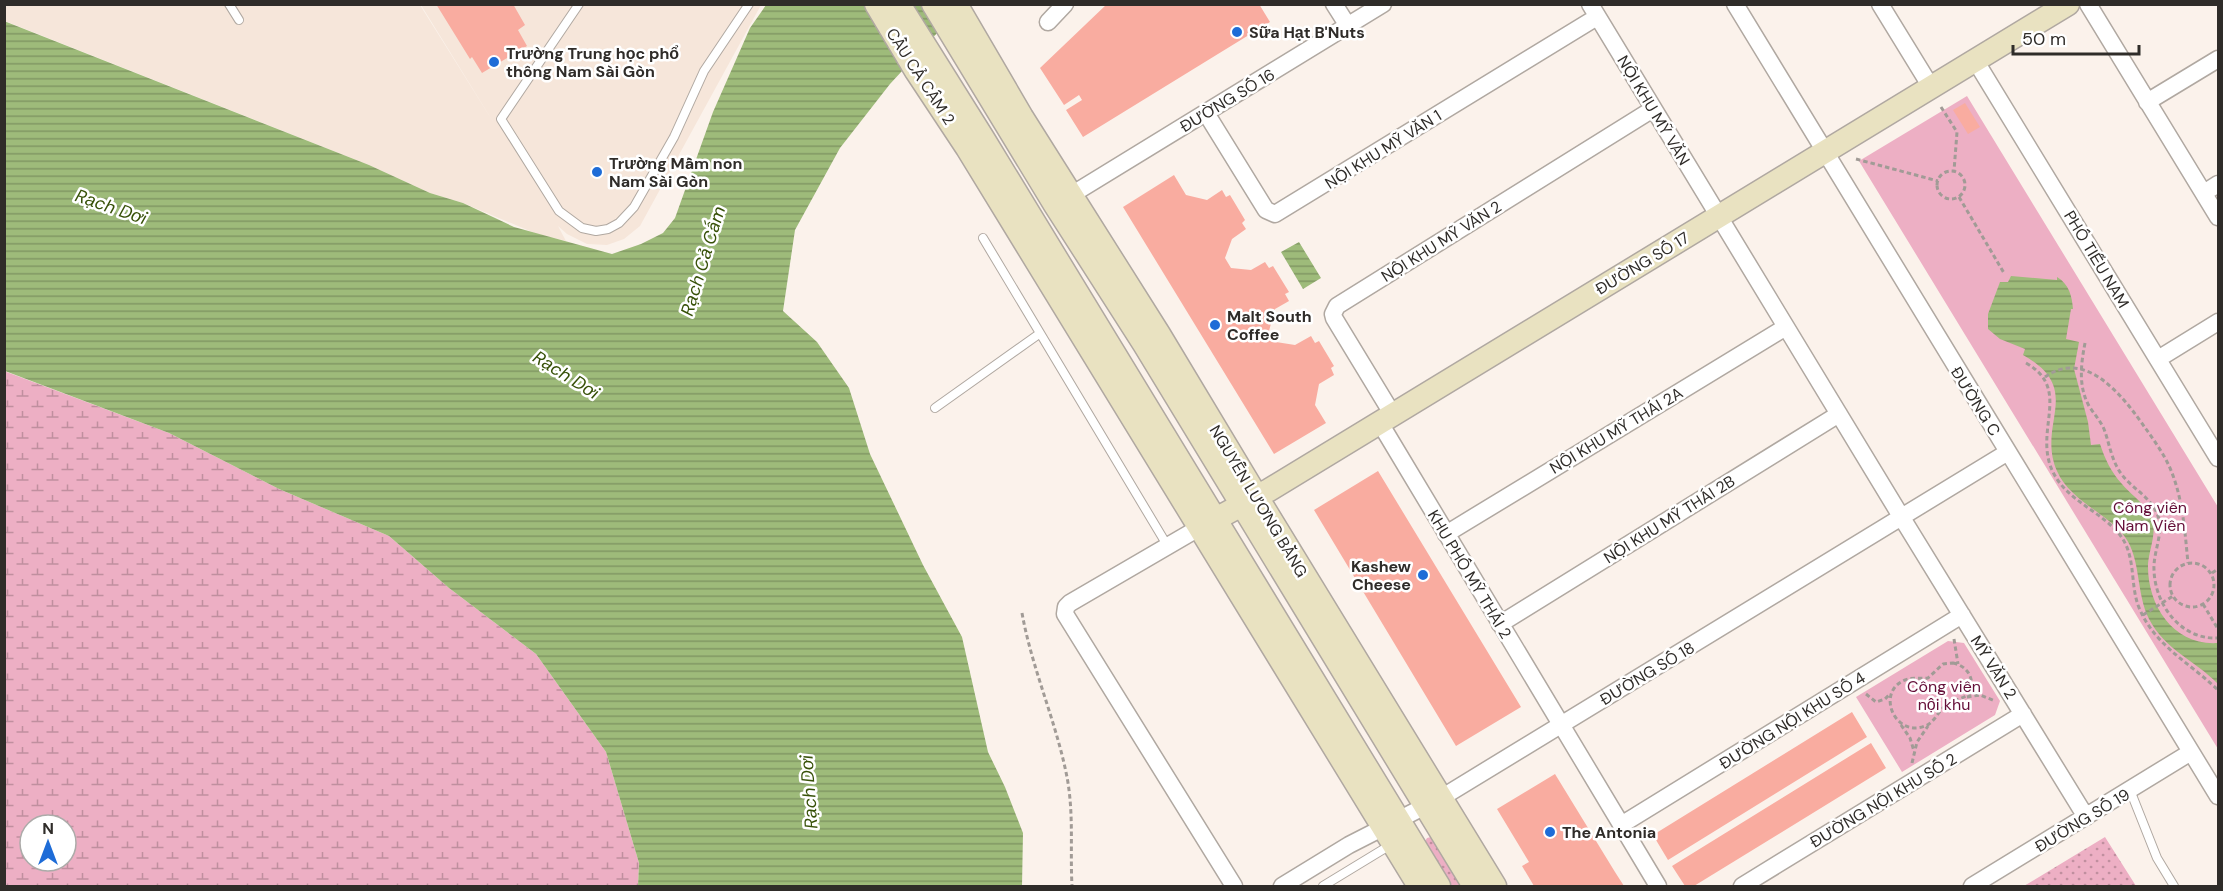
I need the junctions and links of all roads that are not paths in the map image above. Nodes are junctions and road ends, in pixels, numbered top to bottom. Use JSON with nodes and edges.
{"nodes":[{"id":1,"x":229,"y":4,"type":"edge"},
{"id":2,"x":579,"y":4,"type":"edge"},
{"id":3,"x":749,"y":4,"type":"edge"},
{"id":4,"x":876,"y":4,"type":"edge"},
{"id":5,"x":899,"y":4,"type":"edge"},
{"id":6,"x":933,"y":4,"type":"edge"},
{"id":7,"x":956,"y":4,"type":"edge"},
{"id":8,"x":1065,"y":4,"type":"edge"},
{"id":9,"x":1334,"y":4,"type":"edge"},
{"id":10,"x":1383,"y":4,"type":"edge"},
{"id":11,"x":1735,"y":4,"type":"edge"},
{"id":12,"x":1880,"y":4,"type":"edge"},
{"id":13,"x":2068,"y":4,"type":"edge"},
{"id":14,"x":2088,"y":4,"type":"edge"},
{"id":15,"x":1594,"y":11,"type":"edge"},
{"id":16,"x":239,"y":20,"type":"dead end"},
{"id":17,"x":1048,"y":22,"type":"dead end"},
{"id":18,"x":1348,"y":26,"type":"junction"},
{"id":19,"x":2218,"y":59,"type":"edge"},
{"id":20,"x":1975,"y":60,"type":"junction"},
{"id":21,"x":1936,"y":97,"type":"junction"},
{"id":22,"x":2148,"y":102,"type":"junction"},
{"id":23,"x":1653,"y":109,"type":"junction"},
{"id":24,"x":1206,"y":113,"type":"junction"},
{"id":25,"x":1013,"y":121,"type":"junction"},
{"id":26,"x":975,"y":143,"type":"junction"},
{"id":27,"x":1824,"y":152,"type":"junction"},
{"id":28,"x":2218,"y":184,"type":"edge"},
{"id":29,"x":2204,"y":193,"type":"junction"},
{"id":30,"x":1063,"y":200,"type":"junction"},
{"id":31,"x":1719,"y":216,"type":"junction"},
{"id":32,"x":2218,"y":217,"type":"edge"},
{"id":33,"x":983,"y":238,"type":"dead end"},
{"id":34,"x":2218,"y":322,"type":"edge"},
{"id":35,"x":1786,"y":327,"type":"junction"},
{"id":36,"x":1039,"y":334,"type":"junction"},
{"id":37,"x":2158,"y":359,"type":"junction"},
{"id":38,"x":935,"y":408,"type":"dead end"},
{"id":39,"x":1839,"y":414,"type":"junction"},
{"id":40,"x":1386,"y":419,"type":"junction"},
{"id":41,"x":2008,"y":452,"type":"junction"},
{"id":42,"x":2218,"y":458,"type":"edge"},
{"id":43,"x":1250,"y":501,"type":"junction"},
{"id":44,"x":1902,"y":518,"type":"junction"},
{"id":45,"x":1207,"y":524,"type":"junction"},
{"id":46,"x":1446,"y":534,"type":"junction"},
{"id":47,"x":1167,"y":545,"type":"junction"},
{"id":48,"x":1962,"y":615,"type":"junction"},
{"id":49,"x":1500,"y":624,"type":"junction"},
{"id":50,"x":2023,"y":714,"type":"junction"},
{"id":51,"x":1560,"y":726,"type":"junction"},
{"id":52,"x":2192,"y":752,"type":"junction"},
{"id":53,"x":2130,"y":790,"type":"junction"},
{"id":54,"x":2218,"y":796,"type":"edge"},
{"id":55,"x":1433,"y":802,"type":"junction"},
{"id":56,"x":2086,"y":817,"type":"junction"},
{"id":57,"x":1621,"y":825,"type":"junction"},
{"id":58,"x":1391,"y":831,"type":"junction"},
{"id":59,"x":1234,"y":886,"type":"edge"},
{"id":60,"x":1282,"y":886,"type":"edge"},
{"id":61,"x":1323,"y":886,"type":"edge"},
{"id":62,"x":1419,"y":886,"type":"edge"},
{"id":63,"x":1439,"y":886,"type":"edge"},
{"id":64,"x":1474,"y":886,"type":"edge"},
{"id":65,"x":1495,"y":886,"type":"edge"},
{"id":66,"x":1658,"y":886,"type":"edge"},
{"id":67,"x":1742,"y":886,"type":"edge"},
{"id":68,"x":1972,"y":886,"type":"edge"},
{"id":69,"x":2175,"y":886,"type":"edge"}],
"edges":[{"from":1,"to":16,"type":"lane"},
{"from":2,"to":3,"type":"lane"},
{"from":4,"to":26,"type":"main road","name":"CẦU CẢ CẤM 2"},
{"from":5,"to":26,"type":"main road","name":"CẦU CẢ CẤM 2"},
{"from":6,"to":25,"type":"main road"},
{"from":7,"to":25,"type":"main road"},
{"from":8,"to":17,"type":"street"},
{"from":9,"to":18,"type":"street"},
{"from":10,"to":18,"type":"street","name":"ĐƯỜNG SỐ 16"},
{"from":11,"to":27,"type":"street","name":"ĐƯỜNG C"},
{"from":12,"to":21,"type":"street"},
{"from":13,"to":20,"type":"main road","name":"ĐƯỜNG SỐ 17"},
{"from":14,"to":22,"type":"street"},
{"from":15,"to":23,"type":"street","name":"NỘI KHU MỸ VĂN"},
{"from":15,"to":24,"type":"street","name":"NỘI KHU MỸ VĂN 1"},
{"from":18,"to":24,"type":"street","name":"ĐƯỜNG SỐ 16"},
{"from":19,"to":22,"type":"street"},
{"from":20,"to":21,"type":"main road","name":"ĐƯỜNG SỐ 17"},
{"from":20,"to":37,"type":"street","name":"PHỐ TIỂU NAM"},
{"from":21,"to":27,"type":"main road","name":"ĐƯỜNG SỐ 17"},
{"from":22,"to":29,"type":"street"},
{"from":23,"to":31,"type":"street","name":"NỘI KHU MỸ VĂN"},
{"from":23,"to":40,"type":"street","name":"NỘI KHU MỸ VĂN 2"},
{"from":24,"to":30,"type":"street","name":"ĐƯỜNG SỐ 16"},
{"from":25,"to":30,"type":"main road","name":"NGUYỄN LƯƠNG BẰNG"},
{"from":26,"to":45,"type":"main road"},
{"from":27,"to":31,"type":"main road","name":"ĐƯỜNG SỐ 17"},
{"from":27,"to":41,"type":"street","name":"ĐƯỜNG C"},
{"from":28,"to":29,"type":"street"},
{"from":29,"to":32,"type":"street"},
{"from":30,"to":43,"type":"main road","name":"NGUYỄN LƯƠNG BẰNG"},
{"from":31,"to":35,"type":"street"},
{"from":31,"to":40,"type":"main road","name":"ĐƯỜNG SỐ 17"},
{"from":33,"to":36,"type":"lane"},
{"from":34,"to":37,"type":"street"},
{"from":35,"to":39,"type":"street"},
{"from":35,"to":46,"type":"street","name":"NỘI KHU MỸ THÁI 2A"},
{"from":36,"to":38,"type":"lane"},
{"from":36,"to":47,"type":"lane"},
{"from":37,"to":42,"type":"street","name":"PHỐ TIỂU NAM"},
{"from":39,"to":44,"type":"street"},
{"from":39,"to":49,"type":"street","name":"NỘI KHU MỸ THÁI 2B"},
{"from":40,"to":43,"type":"main road","name":"ĐƯỜNG SỐ 17"},
{"from":40,"to":46,"type":"street","name":"KHU PHỐ MỸ THÁI 2"},
{"from":41,"to":44,"type":"street","name":"ĐƯỜNG SỐ 18"},
{"from":41,"to":52,"type":"street","name":"ĐƯỜNG C"},
{"from":43,"to":45,"type":"main road","name":"ĐƯỜNG SỐ 17"},
{"from":43,"to":55,"type":"main road","name":"NGUYỄN LƯƠNG BẰNG"},
{"from":44,"to":48,"type":"street","name":"MỸ VĂN 2"},
{"from":44,"to":51,"type":"street","name":"ĐƯỜNG SỐ 18"},
{"from":45,"to":47,"type":"street"},
{"from":45,"to":58,"type":"main road"},
{"from":46,"to":49,"type":"street","name":"KHU PHỐ MỸ THÁI 2"},
{"from":47,"to":59,"type":"street"},
{"from":48,"to":50,"type":"street","name":"MỸ VĂN 2"},
{"from":48,"to":57,"type":"street","name":"ĐƯỜNG NỘI KHU SỐ 4"},
{"from":49,"to":51,"type":"street","name":"KHU PHỐ MỸ THÁI 2"},
{"from":50,"to":56,"type":"street","name":"MỸ VĂN 2"},
{"from":50,"to":67,"type":"street","name":"ĐƯỜNG NỘI KHU SỐ 2"},
{"from":51,"to":55,"type":"street","name":"ĐƯỜNG SỐ 18"},
{"from":51,"to":57,"type":"street"},
{"from":52,"to":53,"type":"street","name":"ĐƯỜNG SỐ 19"},
{"from":52,"to":54,"type":"street","name":"ĐƯỜNG C"},
{"from":53,"to":56,"type":"street","name":"ĐƯỜNG SỐ 19"},
{"from":53,"to":69,"type":"lane"},
{"from":55,"to":58,"type":"street","name":"ĐƯỜNG SỐ 18"},
{"from":55,"to":64,"type":"main road","name":"NGUYỄN LƯƠNG BẰNG"},
{"from":55,"to":65,"type":"main road","name":"NGUYỄN LƯƠNG BẰNG"},
{"from":56,"to":68,"type":"street","name":"ĐƯỜNG SỐ 19"},
{"from":57,"to":66,"type":"street"},
{"from":58,"to":60,"type":"street","name":"ĐƯỜNG SỐ 18"},
{"from":58,"to":61,"type":"lane"},
{"from":58,"to":62,"type":"main road"},
{"from":58,"to":63,"type":"main road"}]}
